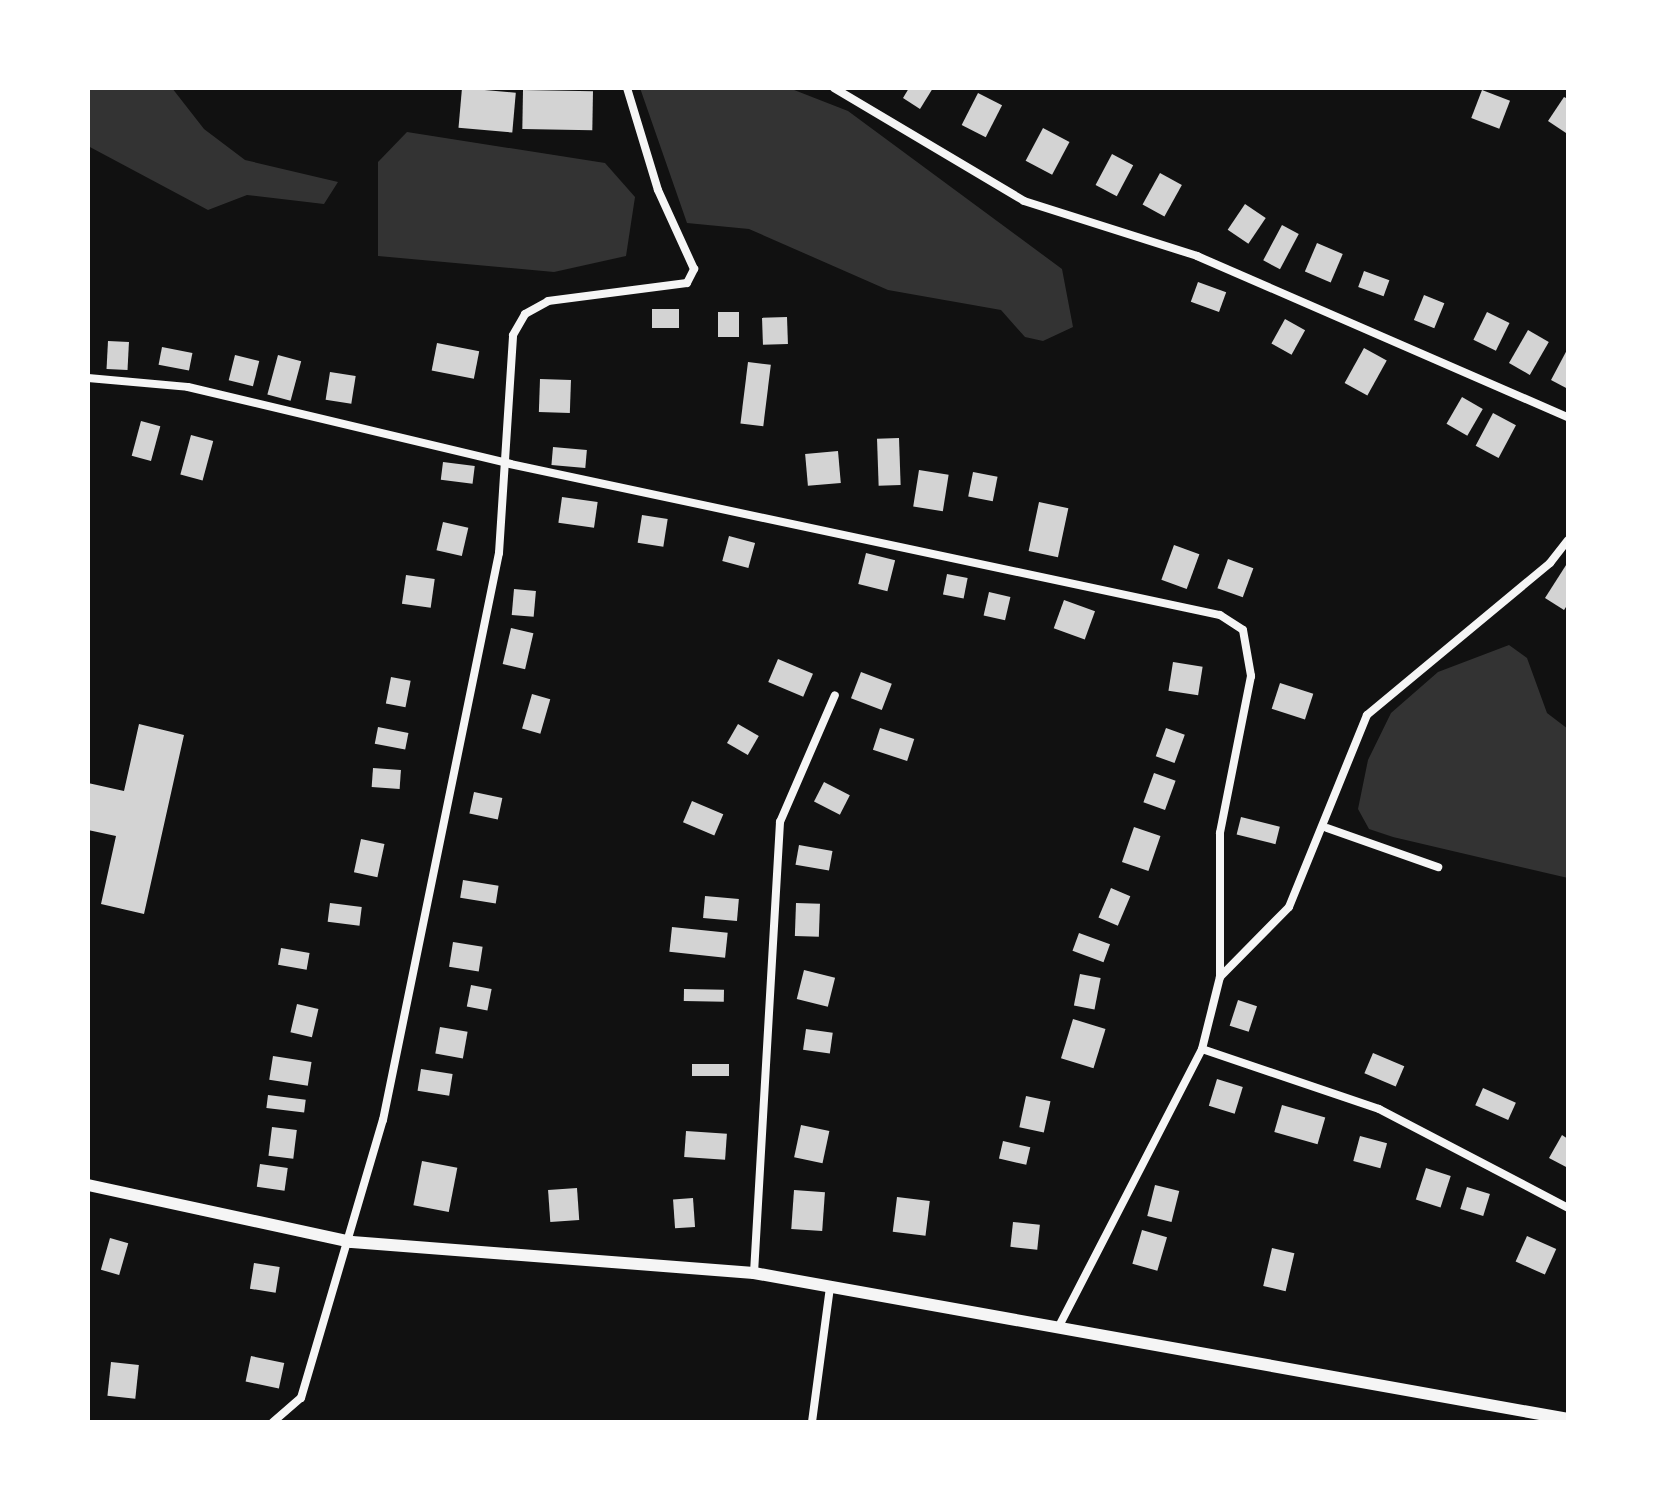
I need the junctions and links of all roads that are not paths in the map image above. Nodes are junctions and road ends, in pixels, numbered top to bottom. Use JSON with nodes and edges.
{"nodes":[{"id":1,"x":627,"y":88,"type":"edge"},
{"id":2,"x":834,"y":88,"type":"edge"},
{"id":3,"x":88,"y":378,"type":"edge"},
{"id":4,"x":1568,"y":417,"type":"edge"},
{"id":5,"x":510,"y":464,"type":"junction"},
{"id":6,"x":1568,"y":540,"type":"edge"},
{"id":7,"x":835,"y":695,"type":"dead end"},
{"id":8,"x":1327,"y":828,"type":"junction"},
{"id":9,"x":1438,"y":867,"type":"dead end"},
{"id":10,"x":1220,"y":977,"type":"junction"},
{"id":11,"x":1202,"y":1049,"type":"junction"},
{"id":12,"x":88,"y":1185,"type":"edge"},
{"id":13,"x":1568,"y":1208,"type":"edge"},
{"id":14,"x":352,"y":1242,"type":"junction"},
{"id":15,"x":754,"y":1273,"type":"junction"},
{"id":16,"x":830,"y":1287,"type":"junction"},
{"id":17,"x":1058,"y":1328,"type":"junction"},
{"id":18,"x":1568,"y":1419,"type":"edge"},
{"id":19,"x":273,"y":1422,"type":"edge"},
{"id":20,"x":812,"y":1422,"type":"edge"}],
"edges":[{"from":1,"to":5,"type":"street"},
{"from":2,"to":4,"type":"street"},
{"from":3,"to":5,"type":"street"},
{"from":5,"to":10,"type":"street"},
{"from":5,"to":14,"type":"street"},
{"from":6,"to":8,"type":"street"},
{"from":7,"to":15,"type":"street"},
{"from":8,"to":9,"type":"street"},
{"from":8,"to":10,"type":"street"},
{"from":10,"to":11,"type":"street"},
{"from":11,"to":13,"type":"street"},
{"from":11,"to":17,"type":"street"},
{"from":12,"to":14,"type":"street"},
{"from":14,"to":15,"type":"street"},
{"from":14,"to":19,"type":"street"},
{"from":15,"to":16,"type":"street"},
{"from":16,"to":17,"type":"street"},
{"from":16,"to":20,"type":"street"},
{"from":17,"to":18,"type":"street"}]}
